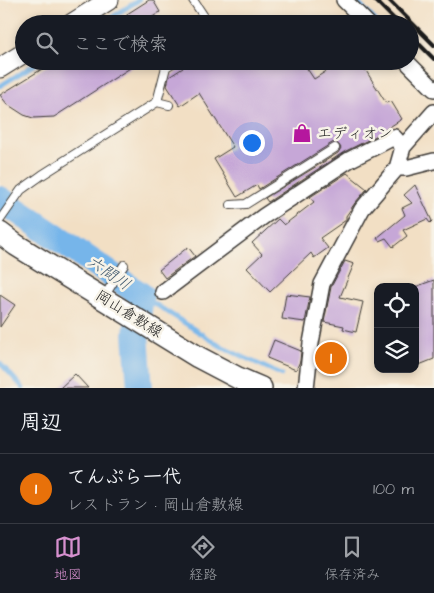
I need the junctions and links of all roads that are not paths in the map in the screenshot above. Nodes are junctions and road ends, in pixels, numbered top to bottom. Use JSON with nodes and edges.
{"nodes":[{"id":1,"x":109,"y":0,"type":"edge"},
{"id":2,"x":193,"y":0,"type":"edge"},
{"id":3,"x":344,"y":0,"type":"edge"},
{"id":4,"x":85,"y":15,"type":"edge"},
{"id":5,"x":203,"y":15,"type":"edge"},
{"id":6,"x":359,"y":15,"type":"edge"},
{"id":7,"x":15,"y":59,"type":"edge"},
{"id":8,"x":0,"y":68,"type":"edge"},
{"id":9,"x":165,"y":70,"type":"edge"},
{"id":10,"x":415,"y":70,"type":"edge"},
{"id":11,"x":434,"y":89,"type":"edge"},
{"id":12,"x":157,"y":102,"type":"junction"},
{"id":13,"x":169,"y":105,"type":"dead end"},
{"id":14,"x":434,"y":112,"type":"edge"},
{"id":15,"x":403,"y":147,"type":"junction"},
{"id":16,"x":334,"y":148,"type":"dead end"},
{"id":17,"x":434,"y":161,"type":"edge"},
{"id":18,"x":397,"y":168,"type":"junction"},
{"id":19,"x":231,"y":205,"type":"dead end"},
{"id":20,"x":0,"y":224,"type":"edge"},
{"id":21,"x":124,"y":265,"type":"dead end"},
{"id":22,"x":163,"y":292,"type":"dead end"},
{"id":23,"x":106,"y":294,"type":"junction"},
{"id":24,"x":261,"y":388,"type":"edge"},
{"id":25,"x":306,"y":388,"type":"edge"}],
"edges":[{"from":1,"to":4,"type":"street"},
{"from":2,"to":5,"type":"lane"},
{"from":3,"to":6,"type":"street"},
{"from":7,"to":8,"type":"street"},
{"from":9,"to":12,"type":"lane"},
{"from":10,"to":11,"type":"street"},
{"from":12,"to":13,"type":"lane"},
{"from":12,"to":20,"type":"lane"},
{"from":14,"to":15,"type":"street"},
{"from":15,"to":18,"type":"street"},
{"from":15,"to":22,"type":"street"},
{"from":16,"to":19,"type":"lane"},
{"from":17,"to":18,"type":"street"},
{"from":18,"to":25,"type":"street"},
{"from":20,"to":23,"type":"main road","name":"岡山倉敷線"},
{"from":21,"to":23,"type":"lane"},
{"from":23,"to":24,"type":"main road","name":"岡山倉敷線"}]}
